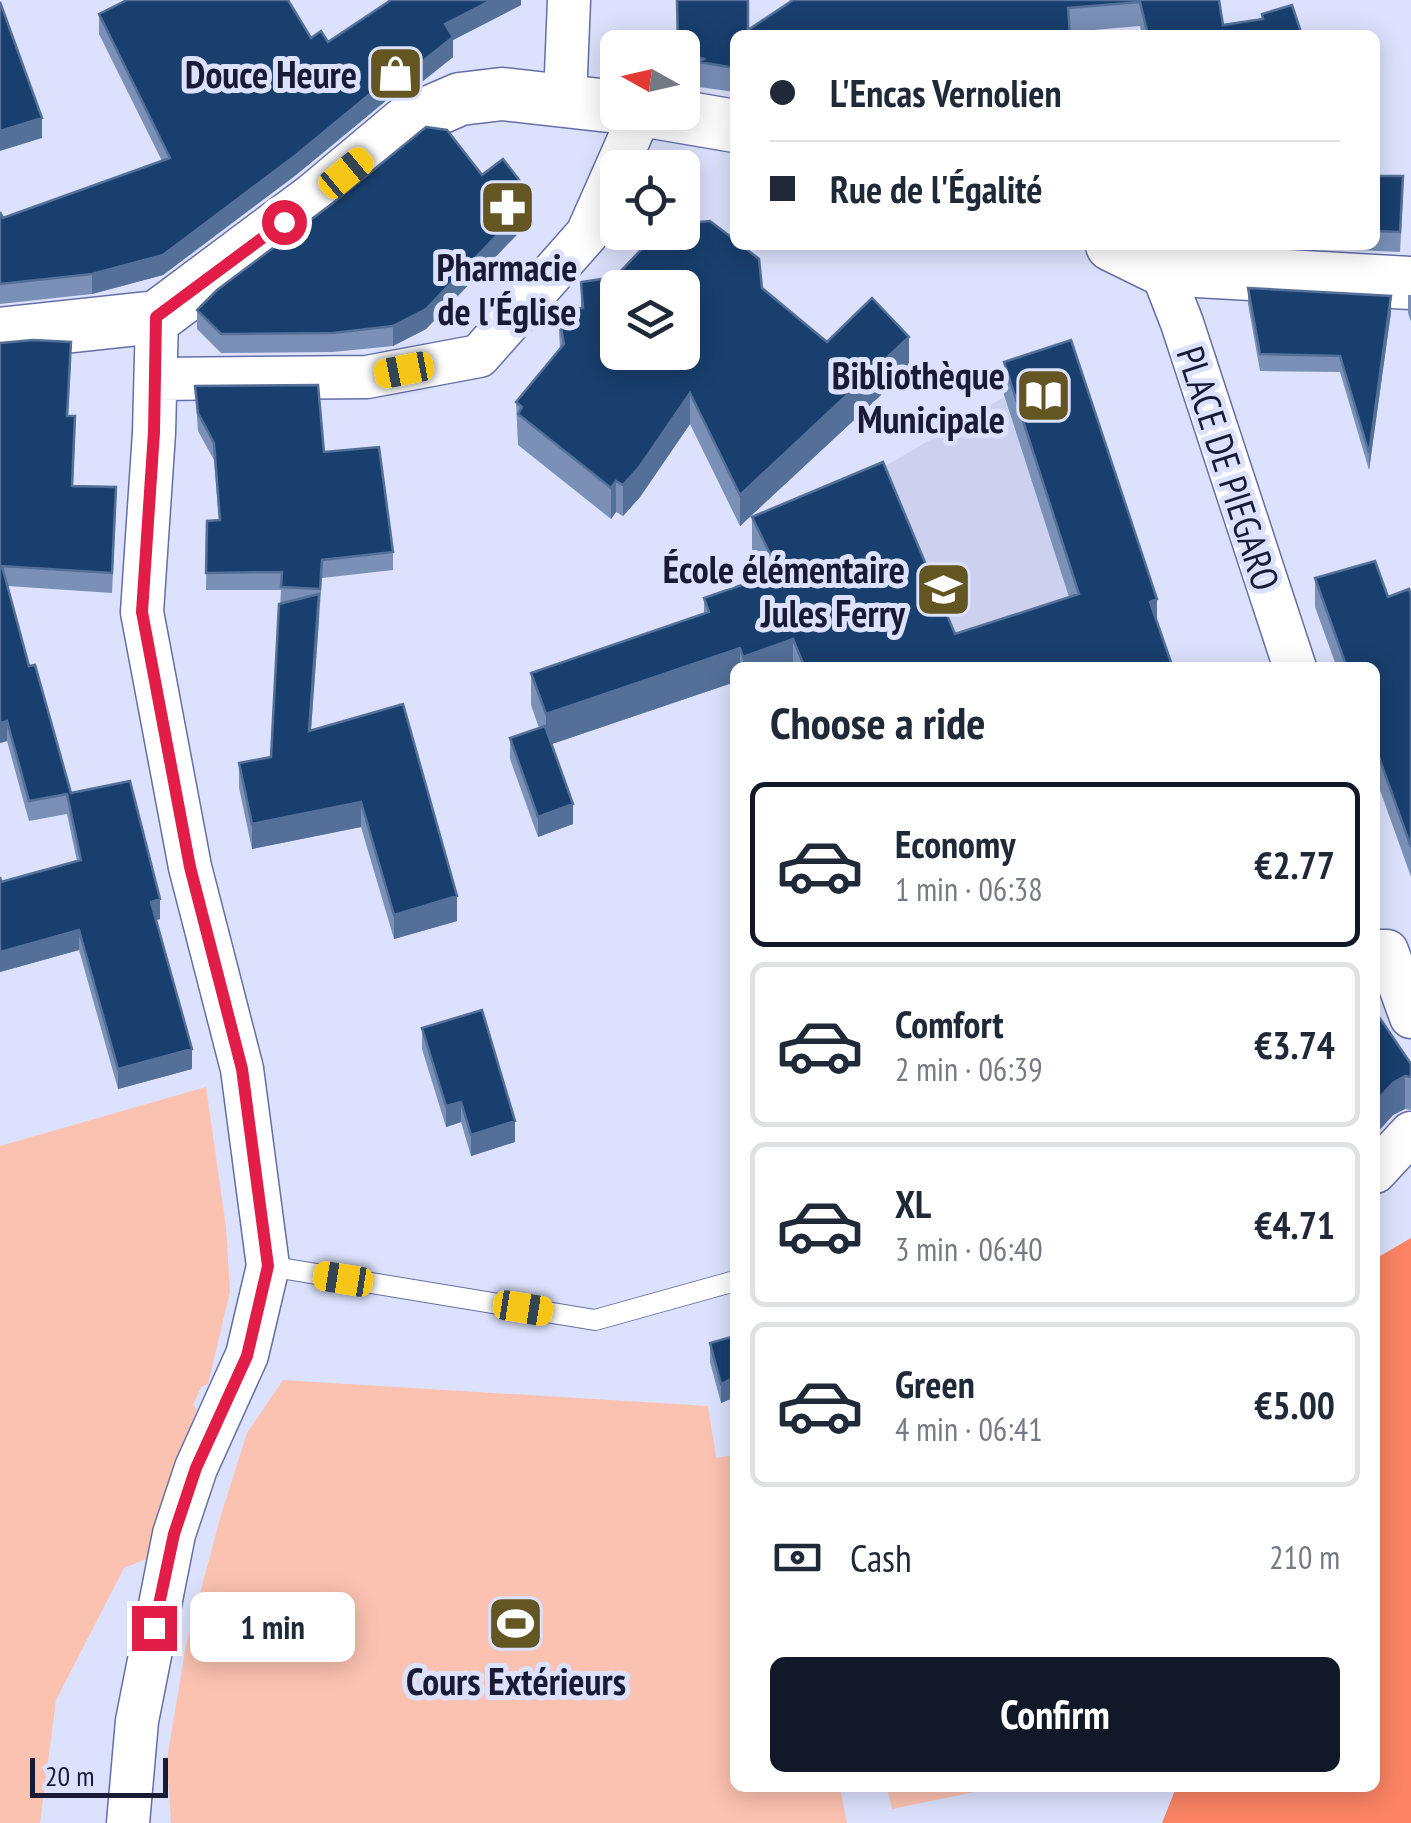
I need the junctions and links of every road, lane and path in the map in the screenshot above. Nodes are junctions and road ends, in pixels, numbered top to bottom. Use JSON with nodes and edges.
{"nodes":[{"id":1,"x":568,"y":0,"type":"edge"},
{"id":2,"x":565,"y":99,"type":"junction"},
{"id":3,"x":600,"y":104,"type":"edge"},
{"id":4,"x":700,"y":120,"type":"edge"},
{"id":5,"x":730,"y":125,"type":"edge"},
{"id":6,"x":633,"y":130,"type":"edge"},
{"id":7,"x":1123,"y":250,"type":"edge"},
{"id":8,"x":1161,"y":268,"type":"junction"},
{"id":9,"x":1411,"y":283,"type":"edge"},
{"id":10,"x":156,"y":317,"type":"junction"},
{"id":11,"x":0,"y":334,"type":"edge"},
{"id":12,"x":156,"y":379,"type":"junction"},
{"id":13,"x":1293,"y":662,"type":"edge"},
{"id":14,"x":1387,"y":939,"type":"edge"},
{"id":15,"x":1411,"y":1016,"type":"edge"},
{"id":16,"x":1411,"y":1133,"type":"edge"},
{"id":17,"x":1380,"y":1167,"type":"edge"},
{"id":18,"x":268,"y":1266,"type":"junction"},
{"id":19,"x":730,"y":1281,"type":"edge"},
{"id":20,"x":128,"y":1823,"type":"edge"}],
"edges":[{"from":1,"to":2,"type":"street"},
{"from":2,"to":3,"type":"street"},
{"from":2,"to":10,"type":"street"},
{"from":4,"to":5,"type":"street"},
{"from":6,"to":12,"type":"street"},
{"from":7,"to":8,"type":"street"},
{"from":8,"to":9,"type":"street"},
{"from":8,"to":13,"type":"street","name":"PLACE DE PIEGARO"},
{"from":10,"to":11,"type":"street"},
{"from":10,"to":12,"type":"street"},
{"from":12,"to":18,"type":"street"},
{"from":14,"to":15,"type":"street"},
{"from":16,"to":17,"type":"street"},
{"from":18,"to":19,"type":"lane"},
{"from":18,"to":20,"type":"street"}]}
